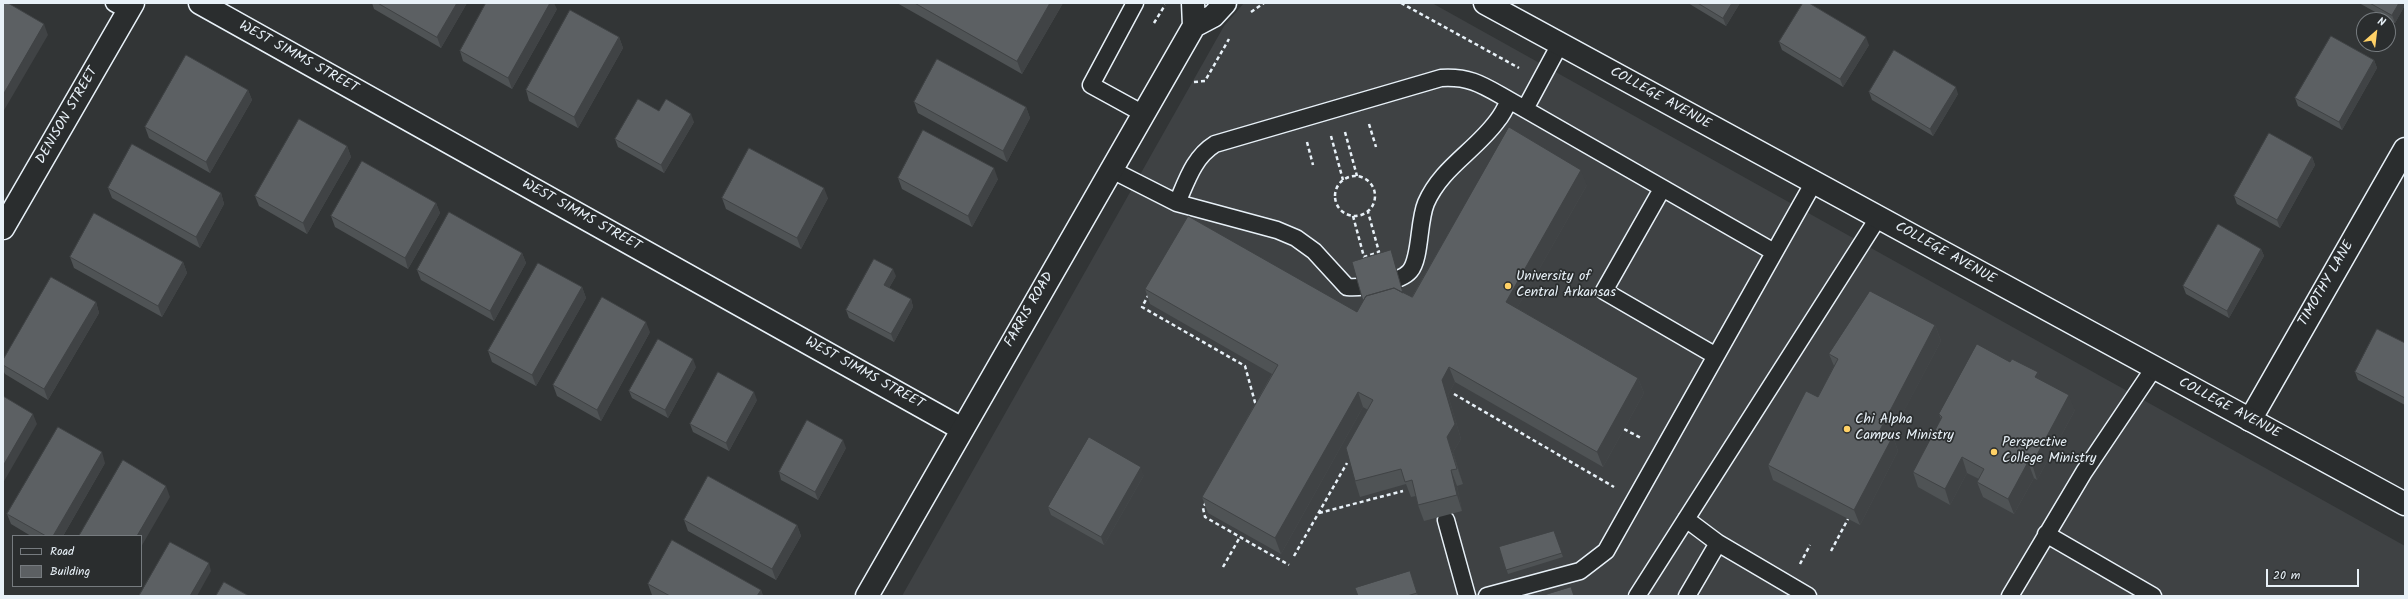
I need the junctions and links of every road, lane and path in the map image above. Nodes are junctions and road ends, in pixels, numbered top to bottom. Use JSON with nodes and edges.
{"nodes":[{"id":1,"x":200,"y":3,"type":"edge"},
{"id":2,"x":1135,"y":3,"type":"edge"},
{"id":3,"x":1193,"y":3,"type":"edge"},
{"id":4,"x":1225,"y":3,"type":"edge"},
{"id":5,"x":1264,"y":3,"type":"edge"},
{"id":6,"x":1401,"y":3,"type":"edge"},
{"id":7,"x":1485,"y":3,"type":"edge"},
{"id":8,"x":125,"y":6,"type":"edge"},
{"id":9,"x":1251,"y":13,"type":"dead end"},
{"id":10,"x":1194,"y":26,"type":"junction"},
{"id":11,"x":1231,"y":36,"type":"dead end"},
{"id":12,"x":1560,"y":44,"type":"junction"},
{"id":13,"x":1522,"y":70,"type":"dead end"},
{"id":14,"x":1205,"y":81,"type":"dead end"},
{"id":15,"x":1510,"y":100,"type":"junction"},
{"id":16,"x":1524,"y":109,"type":"junction"},
{"id":17,"x":1142,"y":113,"type":"junction"},
{"id":18,"x":1368,"y":119,"type":"dead end"},
{"id":19,"x":1346,"y":132,"type":"dead end"},
{"id":20,"x":1330,"y":136,"type":"dead end"},
{"id":21,"x":1306,"y":137,"type":"dead end"},
{"id":22,"x":1376,"y":147,"type":"dead end"},
{"id":23,"x":2405,"y":149,"type":"edge"},
{"id":24,"x":1313,"y":165,"type":"dead end"},
{"id":25,"x":1110,"y":169,"type":"junction"},
{"id":26,"x":1357,"y":176,"type":"junction"},
{"id":27,"x":1343,"y":180,"type":"junction"},
{"id":28,"x":1814,"y":182,"type":"junction"},
{"id":29,"x":1662,"y":189,"type":"junction"},
{"id":30,"x":1177,"y":203,"type":"junction"},
{"id":31,"x":1368,"y":212,"type":"junction"},
{"id":32,"x":1353,"y":216,"type":"junction"},
{"id":33,"x":1878,"y":218,"type":"junction"},
{"id":34,"x":3,"y":228,"type":"edge"},
{"id":35,"x":1774,"y":252,"type":"junction"},
{"id":36,"x":1150,"y":293,"type":"edge"},
{"id":37,"x":1716,"y":356,"type":"junction"},
{"id":38,"x":2154,"y":368,"type":"junction"},
{"id":39,"x":1454,"y":394,"type":"edge"},
{"id":40,"x":1257,"y":412,"type":"edge"},
{"id":41,"x":2250,"y":420,"type":"junction"},
{"id":42,"x":962,"y":429,"type":"junction"},
{"id":43,"x":1624,"y":429,"type":"edge"},
{"id":44,"x":1647,"y":442,"type":"dead end"},
{"id":45,"x":1347,"y":463,"type":"edge"},
{"id":46,"x":1617,"y":489,"type":"dead end"},
{"id":47,"x":1403,"y":491,"type":"edge"},
{"id":48,"x":1207,"y":501,"type":"edge"},
{"id":49,"x":2405,"y":504,"type":"edge"},
{"id":50,"x":1318,"y":513,"type":"junction"},
{"id":51,"x":1848,"y":519,"type":"edge"},
{"id":52,"x":1446,"y":520,"type":"edge"},
{"id":53,"x":1686,"y":520,"type":"junction"},
{"id":54,"x":2046,"y":534,"type":"junction"},
{"id":55,"x":1240,"y":537,"type":"junction"},
{"id":56,"x":1718,"y":543,"type":"junction"},
{"id":57,"x":1810,"y":545,"type":"dead end"},
{"id":58,"x":1831,"y":551,"type":"dead end"},
{"id":59,"x":1294,"y":556,"type":"dead end"},
{"id":60,"x":1289,"y":565,"type":"dead end"},
{"id":61,"x":1799,"y":566,"type":"dead end"},
{"id":62,"x":1223,"y":567,"type":"dead end"},
{"id":63,"x":867,"y":596,"type":"edge"},
{"id":64,"x":1467,"y":596,"type":"edge"},
{"id":65,"x":1487,"y":596,"type":"edge"},
{"id":66,"x":1637,"y":596,"type":"edge"},
{"id":67,"x":1688,"y":596,"type":"edge"},
{"id":68,"x":1808,"y":596,"type":"edge"},
{"id":69,"x":2010,"y":596,"type":"edge"},
{"id":70,"x":2153,"y":596,"type":"edge"}],
"edges":[{"from":1,"to":42,"type":"street","name":"WEST SIMMS STREET"},
{"from":2,"to":17,"type":"lane"},
{"from":3,"to":10,"type":"street"},
{"from":4,"to":10,"type":"street"},
{"from":5,"to":9,"type":"path"},
{"from":6,"to":13,"type":"path"},
{"from":7,"to":12,"type":"street","name":"COLLEGE AVENUE"},
{"from":8,"to":34,"type":"street","name":"DENISON STREET"},
{"from":10,"to":17,"type":"street","name":"FARRIS ROAD"},
{"from":11,"to":14,"type":"path"},
{"from":12,"to":16,"type":"lane"},
{"from":12,"to":28,"type":"street","name":"COLLEGE AVENUE"},
{"from":15,"to":16,"type":"lane"},
{"from":15,"to":30,"type":"lane"},
{"from":15,"to":30,"type":"lane"},
{"from":16,"to":29,"type":"lane"},
{"from":17,"to":25,"type":"street","name":"FARRIS ROAD"},
{"from":18,"to":22,"type":"path"},
{"from":19,"to":26,"type":"path"},
{"from":20,"to":27,"type":"path"},
{"from":21,"to":24,"type":"path"},
{"from":23,"to":41,"type":"street","name":"TIMOTHY LANE"},
{"from":25,"to":30,"type":"lane"},
{"from":25,"to":42,"type":"street","name":"FARRIS ROAD"},
{"from":26,"to":27,"type":"path"},
{"from":26,"to":31,"type":"path"},
{"from":27,"to":32,"type":"path"},
{"from":28,"to":33,"type":"street","name":"COLLEGE AVENUE"},
{"from":28,"to":35,"type":"lane"},
{"from":29,"to":35,"type":"lane"},
{"from":29,"to":37,"type":"lane"},
{"from":31,"to":32,"type":"path"},
{"from":31,"to":32,"type":"path"},
{"from":33,"to":38,"type":"street","name":"COLLEGE AVENUE"},
{"from":33,"to":53,"type":"lane"},
{"from":35,"to":37,"type":"lane"},
{"from":36,"to":40,"type":"path"},
{"from":37,"to":65,"type":"lane"},
{"from":38,"to":41,"type":"street","name":"COLLEGE AVENUE"},
{"from":38,"to":54,"type":"lane"},
{"from":39,"to":46,"type":"path"},
{"from":41,"to":49,"type":"street","name":"COLLEGE AVENUE"},
{"from":42,"to":63,"type":"street","name":"FARRIS ROAD"},
{"from":43,"to":44,"type":"path"},
{"from":45,"to":50,"type":"path"},
{"from":47,"to":50,"type":"path"},
{"from":48,"to":55,"type":"path"},
{"from":50,"to":59,"type":"path"},
{"from":51,"to":58,"type":"path"},
{"from":52,"to":64,"type":"lane"},
{"from":53,"to":56,"type":"lane"},
{"from":53,"to":66,"type":"lane"},
{"from":54,"to":69,"type":"lane"},
{"from":54,"to":70,"type":"lane"},
{"from":55,"to":60,"type":"path"},
{"from":55,"to":62,"type":"path"},
{"from":56,"to":67,"type":"lane"},
{"from":56,"to":68,"type":"lane"},
{"from":57,"to":61,"type":"path"}]}
